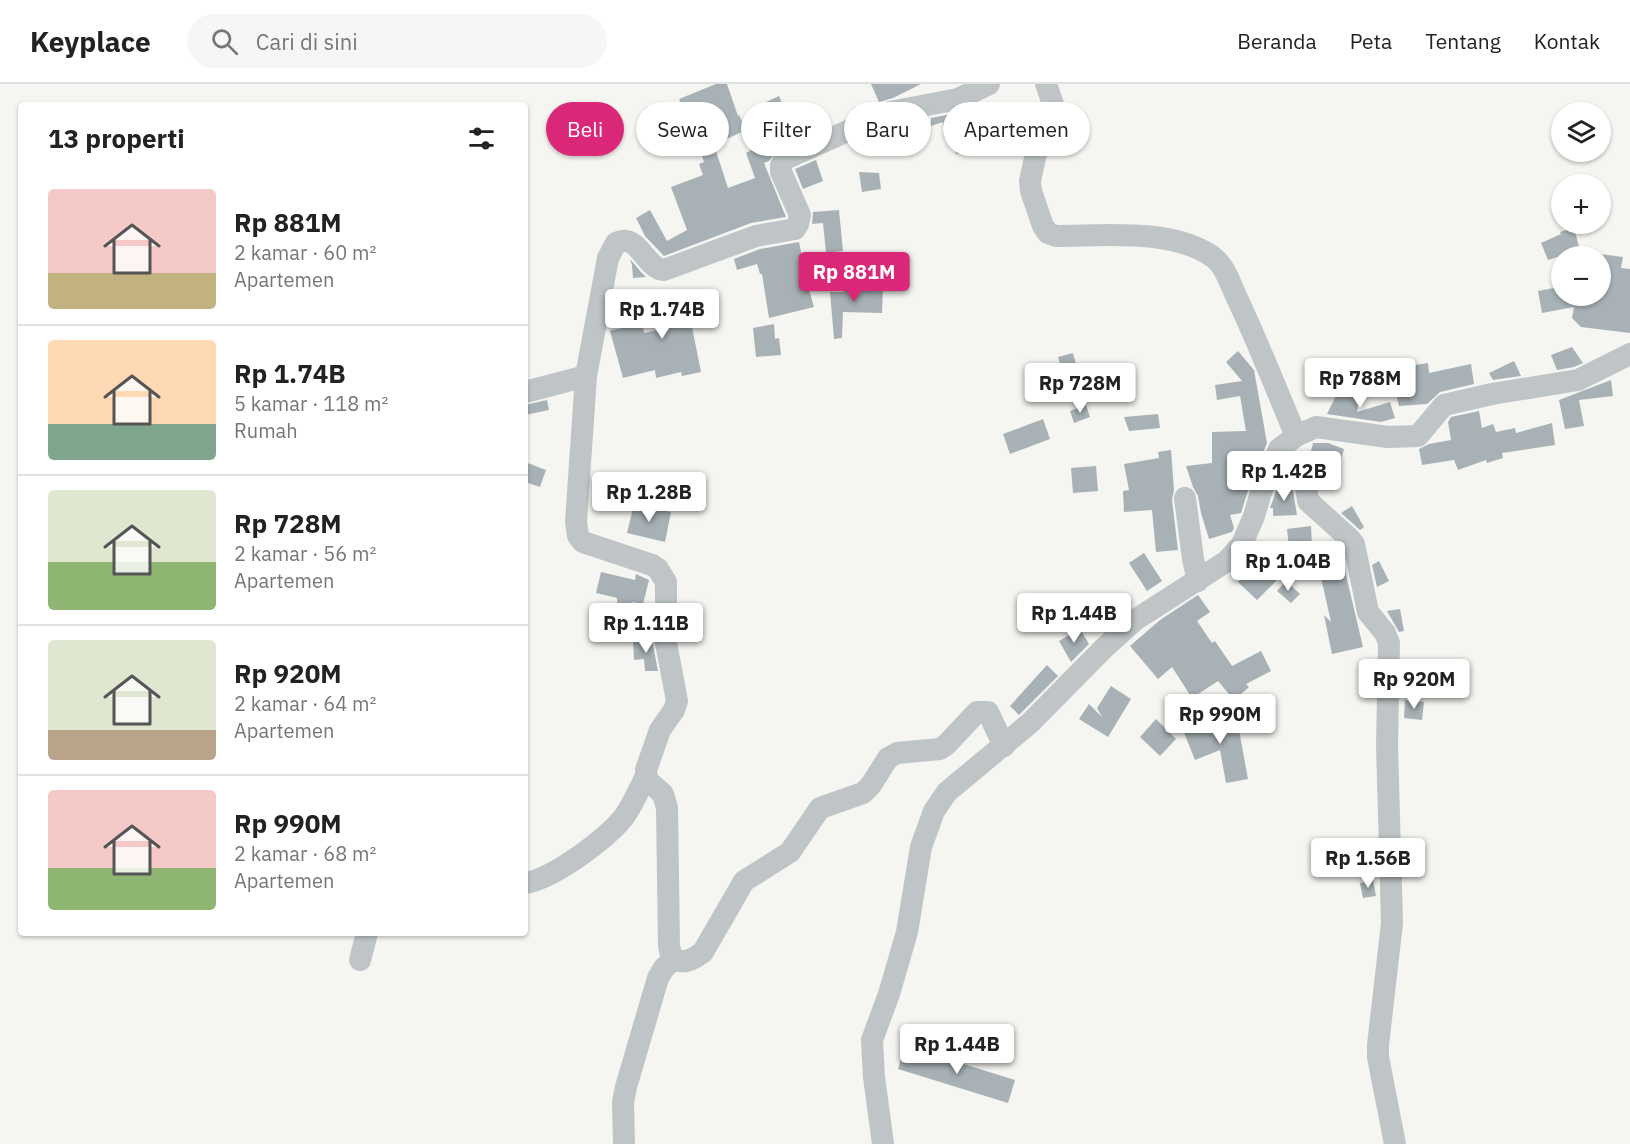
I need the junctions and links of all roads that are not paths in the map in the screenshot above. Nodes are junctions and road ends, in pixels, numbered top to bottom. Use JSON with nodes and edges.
{"nodes":[{"id":1,"x":989,"y":84,"type":"edge"},
{"id":2,"x":1046,"y":84,"type":"edge"},
{"id":3,"x":1630,"y":354,"type":"edge"},
{"id":4,"x":586,"y":376,"type":"junction"},
{"id":5,"x":528,"y":391,"type":"edge"},
{"id":6,"x":1296,"y":436,"type":"junction"},
{"id":7,"x":1275,"y":463,"type":"junction"},
{"id":8,"x":1185,"y":498,"type":"dead end"},
{"id":9,"x":1198,"y":581,"type":"junction"},
{"id":10,"x":1004,"y":746,"type":"junction"},
{"id":11,"x":646,"y":776,"type":"junction"},
{"id":12,"x":528,"y":882,"type":"edge"},
{"id":13,"x":366,"y":936,"type":"edge"},
{"id":14,"x":674,"y":959,"type":"junction"},
{"id":15,"x":360,"y":960,"type":"dead end"},
{"id":16,"x":624,"y":1144,"type":"edge"},
{"id":17,"x":883,"y":1144,"type":"edge"},
{"id":18,"x":1395,"y":1144,"type":"edge"}],
"edges":[{"from":1,"to":4,"type":"street"},
{"from":2,"to":6,"type":"street"},
{"from":3,"to":6,"type":"street"},
{"from":4,"to":5,"type":"street"},
{"from":4,"to":11,"type":"street"},
{"from":6,"to":7,"type":"street"},
{"from":7,"to":9,"type":"street"},
{"from":7,"to":18,"type":"street"},
{"from":8,"to":9,"type":"street"},
{"from":9,"to":10,"type":"street"},
{"from":10,"to":14,"type":"street"},
{"from":10,"to":17,"type":"street"},
{"from":11,"to":12,"type":"street"},
{"from":11,"to":14,"type":"street"},
{"from":13,"to":15,"type":"street"},
{"from":14,"to":16,"type":"street"}]}
